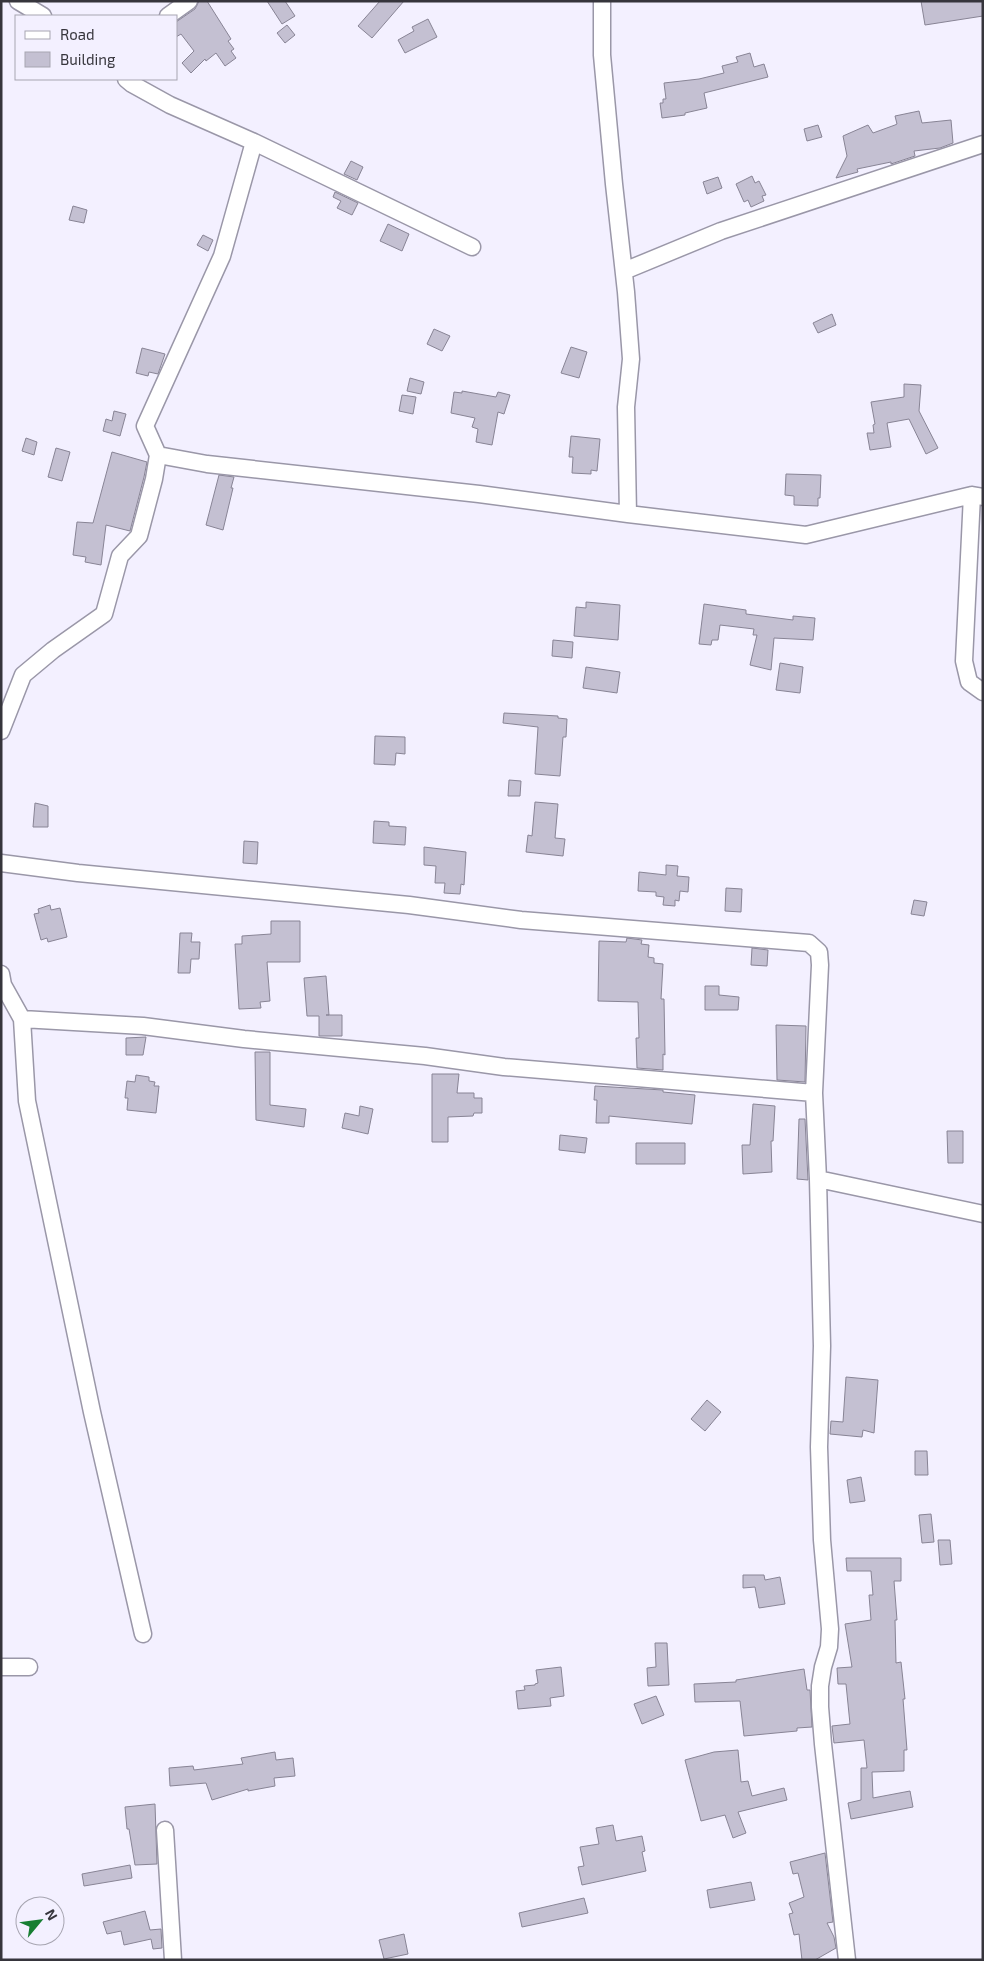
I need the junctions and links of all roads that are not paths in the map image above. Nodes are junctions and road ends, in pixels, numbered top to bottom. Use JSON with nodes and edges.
{"nodes":[{"id":1,"x":18,"y":1,"type":"edge"},
{"id":2,"x":189,"y":1,"type":"edge"},
{"id":3,"x":602,"y":1,"type":"edge"},
{"id":4,"x":41,"y":15,"type":"edge"},
{"id":5,"x":169,"y":15,"type":"edge"},
{"id":6,"x":127,"y":80,"type":"edge"},
{"id":7,"x":254,"y":142,"type":"junction"},
{"id":8,"x":983,"y":144,"type":"edge"},
{"id":9,"x":472,"y":247,"type":"dead end"},
{"id":10,"x":624,"y":272,"type":"junction"},
{"id":11,"x":158,"y":455,"type":"junction"},
{"id":12,"x":978,"y":496,"type":"edge"},
{"id":13,"x":628,"y":514,"type":"junction"},
{"id":14,"x":983,"y":692,"type":"edge"},
{"id":15,"x":1,"y":731,"type":"edge"},
{"id":16,"x":1,"y":863,"type":"edge"},
{"id":17,"x":1,"y":974,"type":"edge"},
{"id":18,"x":22,"y":1018,"type":"junction"},
{"id":19,"x":814,"y":1093,"type":"junction"},
{"id":20,"x":818,"y":1179,"type":"junction"},
{"id":21,"x":983,"y":1214,"type":"edge"},
{"id":22,"x":144,"y":1634,"type":"dead end"},
{"id":23,"x":1,"y":1667,"type":"edge"},
{"id":24,"x":29,"y":1667,"type":"dead end"},
{"id":25,"x":165,"y":1830,"type":"dead end"},
{"id":26,"x":173,"y":1960,"type":"edge"},
{"id":27,"x":847,"y":1960,"type":"edge"}],
"edges":[{"from":1,"to":4,"type":"street"},
{"from":2,"to":5,"type":"street"},
{"from":3,"to":10,"type":"street"},
{"from":6,"to":7,"type":"street"},
{"from":7,"to":9,"type":"street"},
{"from":7,"to":11,"type":"street"},
{"from":8,"to":10,"type":"street"},
{"from":10,"to":13,"type":"street"},
{"from":11,"to":13,"type":"street"},
{"from":11,"to":15,"type":"street"},
{"from":12,"to":13,"type":"street"},
{"from":12,"to":14,"type":"street"},
{"from":16,"to":19,"type":"street"},
{"from":17,"to":18,"type":"street"},
{"from":18,"to":19,"type":"street"},
{"from":18,"to":22,"type":"street"},
{"from":19,"to":20,"type":"street"},
{"from":20,"to":21,"type":"street"},
{"from":20,"to":27,"type":"street"},
{"from":23,"to":24,"type":"street"},
{"from":25,"to":26,"type":"street"}]}
